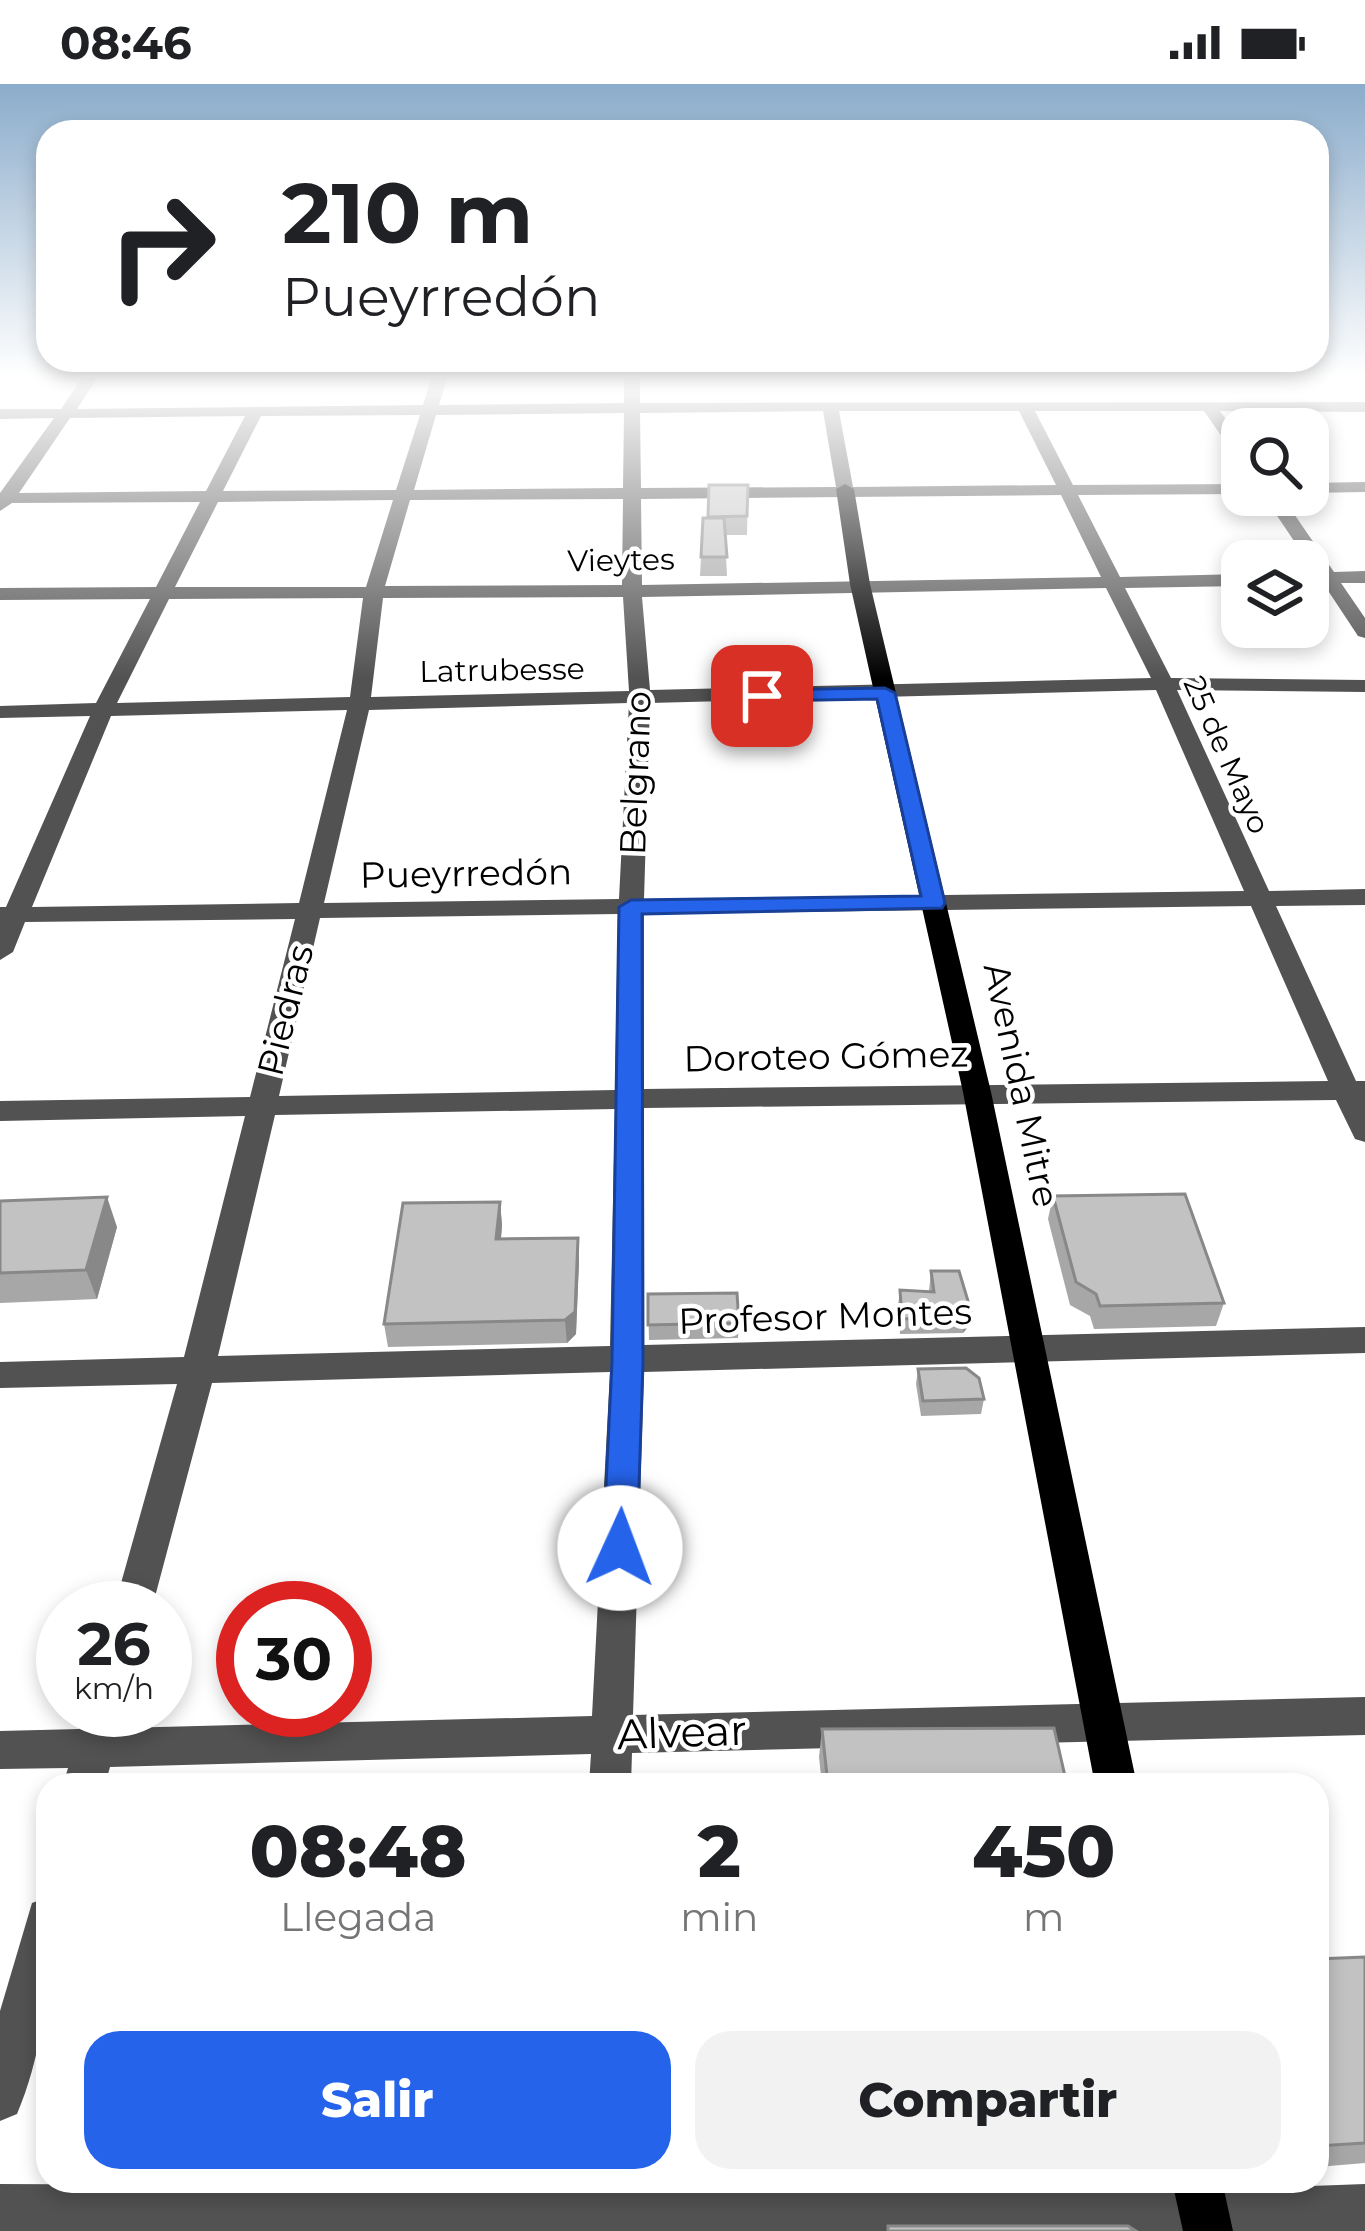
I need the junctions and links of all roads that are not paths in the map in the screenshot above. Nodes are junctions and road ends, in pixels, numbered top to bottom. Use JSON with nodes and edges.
{"nodes":[{"id":1,"x":218,"y":478,"type":"edge"},
{"id":2,"x":406,"y":478,"type":"edge"},
{"id":3,"x":632,"y":478,"type":"edge"},
{"id":4,"x":843,"y":478,"type":"edge"},
{"id":5,"x":1059,"y":478,"type":"edge"},
{"id":6,"x":1365,"y":487,"type":"edge"},
{"id":7,"x":1329,"y":488,"type":"edge"},
{"id":8,"x":845,"y":489,"type":"junction"},
{"id":9,"x":1063,"y":489,"type":"junction"},
{"id":10,"x":1221,"y":489,"type":"edge"},
{"id":11,"x":401,"y":494,"type":"junction"},
{"id":12,"x":632,"y":494,"type":"junction"},
{"id":13,"x":208,"y":496,"type":"junction"},
{"id":14,"x":3,"y":501,"type":"edge"},
{"id":15,"x":1329,"y":578,"type":"edge"},
{"id":16,"x":1365,"y":578,"type":"edge"},
{"id":17,"x":1221,"y":580,"type":"edge"},
{"id":18,"x":1112,"y":581,"type":"junction"},
{"id":19,"x":860,"y":584,"type":"junction"},
{"id":20,"x":374,"y":591,"type":"junction"},
{"id":21,"x":632,"y":591,"type":"junction"},
{"id":22,"x":164,"y":592,"type":"junction"},
{"id":23,"x":1329,"y":592,"type":"edge"},
{"id":24,"x":0,"y":594,"type":"edge"},
{"id":25,"x":1365,"y":632,"type":"edge"},
{"id":26,"x":1164,"y":684,"type":"junction"},
{"id":27,"x":1365,"y":686,"type":"edge"},
{"id":28,"x":885,"y":693,"type":"junction"},
{"id":29,"x":640,"y":698,"type":"junction"},
{"id":30,"x":360,"y":702,"type":"junction"},
{"id":31,"x":104,"y":710,"type":"junction"},
{"id":32,"x":0,"y":712,"type":"edge"},
{"id":33,"x":1365,"y":897,"type":"edge"},
{"id":34,"x":1256,"y":899,"type":"junction"},
{"id":35,"x":934,"y":903,"type":"junction"},
{"id":36,"x":631,"y":907,"type":"junction"},
{"id":37,"x":309,"y":911,"type":"junction"},
{"id":38,"x":9,"y":915,"type":"edge"},
{"id":39,"x":0,"y":952,"type":"edge"},
{"id":40,"x":1356,"y":1091,"type":"edge"},
{"id":41,"x":977,"y":1092,"type":"junction"},
{"id":42,"x":629,"y":1099,"type":"junction"},
{"id":43,"x":262,"y":1106,"type":"junction"},
{"id":44,"x":0,"y":1111,"type":"edge"},
{"id":45,"x":1365,"y":1132,"type":"edge"},
{"id":46,"x":1365,"y":1340,"type":"edge"},
{"id":47,"x":1028,"y":1349,"type":"junction"},
{"id":48,"x":627,"y":1362,"type":"junction"},
{"id":49,"x":198,"y":1371,"type":"junction"},
{"id":50,"x":0,"y":1375,"type":"edge"},
{"id":51,"x":140,"y":1581,"type":"edge"},
{"id":52,"x":1365,"y":1716,"type":"edge"},
{"id":53,"x":1102,"y":1720,"type":"junction"},
{"id":54,"x":613,"y":1734,"type":"junction"},
{"id":55,"x":94,"y":1747,"type":"edge"},
{"id":56,"x":0,"y":1750,"type":"edge"},
{"id":57,"x":611,"y":1773,"type":"edge"},
{"id":58,"x":1113,"y":1773,"type":"edge"},
{"id":59,"x":36,"y":1964,"type":"edge"},
{"id":60,"x":0,"y":2097,"type":"edge"},
{"id":61,"x":588,"y":2208,"type":"edge"},
{"id":62,"x":0,"y":2209,"type":"edge"},
{"id":63,"x":1203,"y":2209,"type":"edge"},
{"id":64,"x":1365,"y":2209,"type":"edge"}],
"edges":[{"from":1,"to":13,"type":"street"},
{"from":2,"to":11,"type":"street","name":"Piedras"},
{"from":3,"to":12,"type":"street","name":"Belgrano"},
{"from":4,"to":8,"type":"street","name":"Avenida Mitre"},
{"from":5,"to":9,"type":"street","name":"25 de Mayo"},
{"from":6,"to":7,"type":"street"},
{"from":8,"to":9,"type":"street"},
{"from":8,"to":12,"type":"street"},
{"from":8,"to":19,"type":"main road","name":"Avenida Mitre"},
{"from":9,"to":10,"type":"street"},
{"from":9,"to":18,"type":"street","name":"25 de Mayo"},
{"from":11,"to":12,"type":"street"},
{"from":11,"to":13,"type":"street"},
{"from":11,"to":20,"type":"street","name":"Piedras"},
{"from":12,"to":21,"type":"street","name":"Belgrano"},
{"from":13,"to":14,"type":"street"},
{"from":13,"to":22,"type":"street"},
{"from":15,"to":16,"type":"street"},
{"from":17,"to":18,"type":"street","name":"Vieytes"},
{"from":18,"to":19,"type":"street","name":"Vieytes"},
{"from":18,"to":26,"type":"street","name":"25 de Mayo"},
{"from":19,"to":21,"type":"street","name":"Vieytes"},
{"from":19,"to":28,"type":"main road","name":"Avenida Mitre"},
{"from":20,"to":21,"type":"street","name":"Vieytes"},
{"from":20,"to":22,"type":"street","name":"Vieytes"},
{"from":20,"to":30,"type":"street","name":"Piedras"},
{"from":21,"to":29,"type":"street","name":"Belgrano"},
{"from":22,"to":24,"type":"street","name":"Vieytes"},
{"from":22,"to":31,"type":"street"},
{"from":23,"to":25,"type":"street"},
{"from":26,"to":27,"type":"street","name":"Latrubesse"},
{"from":26,"to":28,"type":"street","name":"Latrubesse"},
{"from":26,"to":34,"type":"street","name":"25 de Mayo"},
{"from":28,"to":29,"type":"street","name":"Latrubesse"},
{"from":28,"to":35,"type":"main road","name":"Avenida Mitre"},
{"from":29,"to":30,"type":"street","name":"Latrubesse"},
{"from":29,"to":36,"type":"street","name":"Belgrano"},
{"from":30,"to":31,"type":"street","name":"Latrubesse"},
{"from":30,"to":37,"type":"street","name":"Piedras"},
{"from":31,"to":32,"type":"street","name":"Latrubesse"},
{"from":31,"to":38,"type":"street"},
{"from":33,"to":34,"type":"street","name":"Pueyrredón"},
{"from":34,"to":35,"type":"street","name":"Pueyrredón"},
{"from":34,"to":40,"type":"street","name":"25 de Mayo"},
{"from":35,"to":36,"type":"street","name":"Pueyrredón"},
{"from":35,"to":41,"type":"main road","name":"Avenida Mitre"},
{"from":36,"to":37,"type":"street","name":"Pueyrredón"},
{"from":36,"to":42,"type":"street","name":"Belgrano"},
{"from":37,"to":38,"type":"street","name":"Pueyrredón"},
{"from":37,"to":43,"type":"street","name":"Piedras"},
{"from":38,"to":39,"type":"street"},
{"from":40,"to":41,"type":"street","name":"Doroteo Gómez"},
{"from":40,"to":45,"type":"street","name":"25 de Mayo"},
{"from":41,"to":42,"type":"street","name":"Doroteo Gómez"},
{"from":41,"to":47,"type":"main road","name":"Avenida Mitre"},
{"from":42,"to":43,"type":"street","name":"Doroteo Gómez"},
{"from":42,"to":48,"type":"street","name":"Belgrano"},
{"from":43,"to":44,"type":"street","name":"Doroteo Gómez"},
{"from":43,"to":49,"type":"street","name":"Piedras"},
{"from":46,"to":47,"type":"street","name":"Profesor Montes"},
{"from":47,"to":48,"type":"street","name":"Profesor Montes"},
{"from":47,"to":53,"type":"main road","name":"Avenida Mitre"},
{"from":48,"to":49,"type":"street","name":"Profesor Montes"},
{"from":48,"to":54,"type":"street","name":"Belgrano"},
{"from":49,"to":50,"type":"street","name":"Profesor Montes"},
{"from":49,"to":51,"type":"street","name":"Piedras"},
{"from":52,"to":53,"type":"street","name":"Alvear"},
{"from":53,"to":54,"type":"street","name":"Alvear"},
{"from":53,"to":58,"type":"main road","name":"Avenida Mitre"},
{"from":54,"to":55,"type":"street","name":"Alvear"},
{"from":54,"to":57,"type":"street","name":"Belgrano"},
{"from":55,"to":56,"type":"street","name":"Alvear"},
{"from":59,"to":60,"type":"street"},
{"from":61,"to":62,"type":"street"},
{"from":61,"to":63,"type":"street"},
{"from":63,"to":64,"type":"street"}]}
